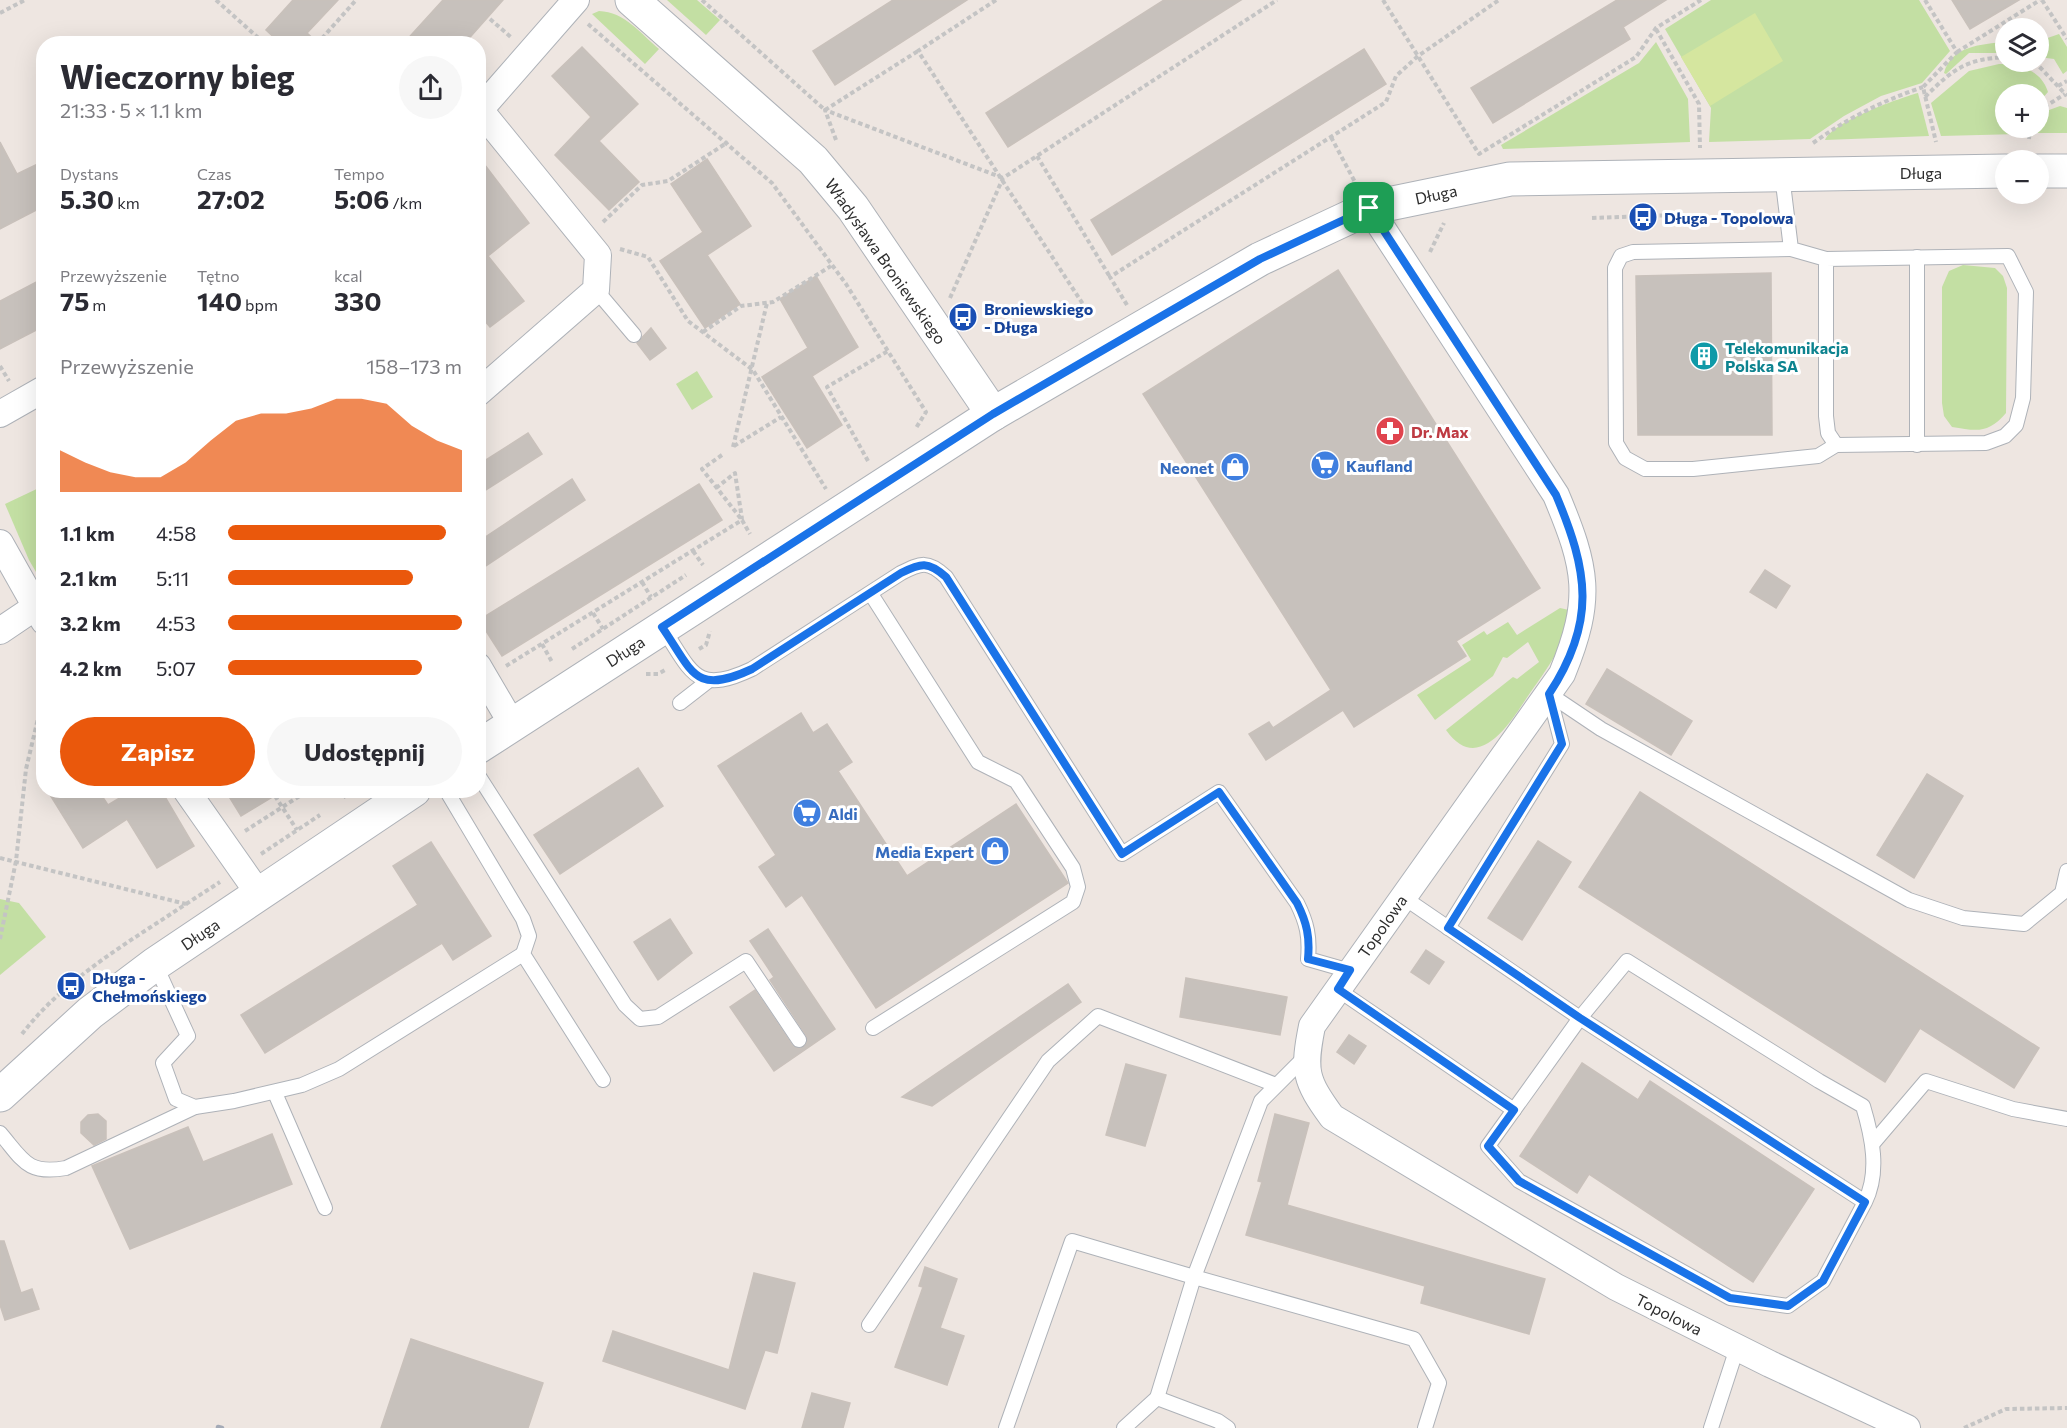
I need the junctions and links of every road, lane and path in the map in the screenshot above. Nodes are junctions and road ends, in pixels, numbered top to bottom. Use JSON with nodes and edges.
{"nodes":[{"id":1,"x":25,"y":0,"type":"edge"},
{"id":2,"x":216,"y":0,"type":"edge"},
{"id":3,"x":356,"y":0,"type":"edge"},
{"id":4,"x":632,"y":0,"type":"edge"},
{"id":5,"x":702,"y":0,"type":"edge"},
{"id":6,"x":996,"y":0,"type":"edge"},
{"id":7,"x":1277,"y":0,"type":"edge"},
{"id":8,"x":1383,"y":0,"type":"edge"},
{"id":9,"x":1499,"y":0,"type":"edge"},
{"id":10,"x":1701,"y":0,"type":"edge"},
{"id":11,"x":1925,"y":0,"type":"edge"},
{"id":12,"x":2041,"y":0,"type":"edge"},
{"id":13,"x":573,"y":3,"type":"edge"},
{"id":14,"x":0,"y":13,"type":"edge"},
{"id":15,"x":490,"y":19,"type":"dead end"},
{"id":16,"x":1656,"y":28,"type":"junction"},
{"id":17,"x":256,"y":36,"type":"edge"},
{"id":18,"x":324,"y":36,"type":"edge"},
{"id":19,"x":513,"y":39,"type":"dead end"},
{"id":20,"x":2067,"y":39,"type":"edge"},
{"id":21,"x":918,"y":51,"type":"junction"},
{"id":22,"x":1957,"y":51,"type":"junction"},
{"id":23,"x":1418,"y":56,"type":"junction"},
{"id":24,"x":1995,"y":57,"type":"edge"},
{"id":25,"x":2045,"y":72,"type":"edge"},
{"id":26,"x":2067,"y":81,"type":"edge"},
{"id":27,"x":2058,"y":86,"type":"junction"},
{"id":28,"x":1923,"y":87,"type":"junction"},
{"id":29,"x":2066,"y":95,"type":"edge"},
{"id":30,"x":1925,"y":98,"type":"junction"},
{"id":31,"x":486,"y":103,"type":"edge"},
{"id":32,"x":2049,"y":105,"type":"edge"},
{"id":33,"x":825,"y":110,"type":"junction"},
{"id":34,"x":486,"y":119,"type":"edge"},
{"id":35,"x":1331,"y":137,"type":"junction"},
{"id":36,"x":728,"y":142,"type":"junction"},
{"id":37,"x":1936,"y":142,"type":"dead end"},
{"id":38,"x":838,"y":143,"type":"dead end"},
{"id":39,"x":1813,"y":144,"type":"dead end"},
{"id":40,"x":1700,"y":149,"type":"dead end"},
{"id":41,"x":1037,"y":156,"type":"junction"},
{"id":42,"x":1995,"y":171,"type":"edge"},
{"id":43,"x":2049,"y":171,"type":"edge"},
{"id":44,"x":2067,"y":171,"type":"edge"},
{"id":45,"x":1350,"y":174,"type":"dead end"},
{"id":46,"x":1782,"y":174,"type":"junction"},
{"id":47,"x":1003,"y":177,"type":"junction"},
{"id":48,"x":1369,"y":208,"type":"junction"},
{"id":49,"x":1675,"y":216,"type":"dead end"},
{"id":50,"x":1451,"y":218,"type":"dead end"},
{"id":51,"x":1592,"y":218,"type":"dead end"},
{"id":52,"x":585,"y":238,"type":"junction"},
{"id":53,"x":1791,"y":249,"type":"junction"},
{"id":54,"x":1430,"y":252,"type":"dead end"},
{"id":55,"x":1917,"y":257,"type":"junction"},
{"id":56,"x":1826,"y":259,"type":"junction"},
{"id":57,"x":831,"y":266,"type":"junction"},
{"id":58,"x":1110,"y":277,"type":"junction"},
{"id":59,"x":596,"y":290,"type":"junction"},
{"id":60,"x":1122,"y":296,"type":"dead end"},
{"id":61,"x":950,"y":298,"type":"dead end"},
{"id":62,"x":766,"y":303,"type":"junction"},
{"id":63,"x":1090,"y":315,"type":"dead end"},
{"id":64,"x":703,"y":332,"type":"junction"},
{"id":65,"x":634,"y":335,"type":"dead end"},
{"id":66,"x":888,"y":351,"type":"junction"},
{"id":67,"x":0,"y":366,"type":"edge"},
{"id":68,"x":753,"y":370,"type":"junction"},
{"id":69,"x":9,"y":382,"type":"dead end"},
{"id":70,"x":486,"y":386,"type":"edge"},
{"id":71,"x":36,"y":394,"type":"edge"},
{"id":72,"x":0,"y":414,"type":"edge"},
{"id":73,"x":993,"y":414,"type":"junction"},
{"id":74,"x":782,"y":417,"type":"junction"},
{"id":75,"x":915,"y":430,"type":"dead end"},
{"id":76,"x":1836,"y":445,"type":"junction"},
{"id":77,"x":1917,"y":445,"type":"junction"},
{"id":78,"x":722,"y":455,"type":"dead end"},
{"id":79,"x":877,"y":455,"type":"dead end"},
{"id":80,"x":868,"y":461,"type":"junction"},
{"id":81,"x":860,"y":467,"type":"dead end"},
{"id":82,"x":834,"y":484,"type":"dead end"},
{"id":83,"x":716,"y":488,"type":"junction"},
{"id":84,"x":742,"y":520,"type":"junction"},
{"id":85,"x":750,"y":534,"type":"dead end"},
{"id":86,"x":0,"y":543,"type":"edge"},
{"id":87,"x":693,"y":550,"type":"junction"},
{"id":88,"x":703,"y":565,"type":"dead end"},
{"id":89,"x":642,"y":582,"type":"junction"},
{"id":90,"x":871,"y":594,"type":"junction"},
{"id":91,"x":36,"y":609,"type":"edge"},
{"id":92,"x":656,"y":612,"type":"junction"},
{"id":93,"x":593,"y":613,"type":"junction"},
{"id":94,"x":36,"y":616,"type":"edge"},
{"id":95,"x":603,"y":629,"type":"dead end"},
{"id":96,"x":0,"y":631,"type":"edge"},
{"id":97,"x":542,"y":644,"type":"junction"},
{"id":98,"x":552,"y":662,"type":"dead end"},
{"id":99,"x":486,"y":671,"type":"edge"},
{"id":100,"x":486,"y":680,"type":"edge"},
{"id":101,"x":707,"y":682,"type":"junction"},
{"id":102,"x":1549,"y":694,"type":"junction"},
{"id":103,"x":680,"y":703,"type":"dead end"},
{"id":104,"x":512,"y":724,"type":"junction"},
{"id":105,"x":36,"y":727,"type":"edge"},
{"id":106,"x":486,"y":742,"type":"edge"},
{"id":107,"x":486,"y":788,"type":"edge"},
{"id":108,"x":192,"y":798,"type":"edge"},
{"id":109,"x":276,"y":798,"type":"edge"},
{"id":110,"x":297,"y":798,"type":"edge"},
{"id":111,"x":346,"y":798,"type":"edge"},
{"id":112,"x":402,"y":798,"type":"edge"},
{"id":113,"x":451,"y":798,"type":"edge"},
{"id":114,"x":337,"y":805,"type":"dead end"},
{"id":115,"x":283,"y":807,"type":"junction"},
{"id":116,"x":327,"y":811,"type":"dead end"},
{"id":117,"x":297,"y":830,"type":"junction"},
{"id":118,"x":224,"y":844,"type":"junction"},
{"id":119,"x":0,"y":858,"type":"edge"},
{"id":120,"x":16,"y":861,"type":"junction"},
{"id":121,"x":241,"y":868,"type":"junction"},
{"id":122,"x":2067,"y":871,"type":"edge"},
{"id":123,"x":259,"y":894,"type":"junction"},
{"id":124,"x":1403,"y":897,"type":"junction"},
{"id":125,"x":186,"y":904,"type":"junction"},
{"id":126,"x":1448,"y":928,"type":"junction"},
{"id":127,"x":0,"y":939,"type":"edge"},
{"id":128,"x":523,"y":954,"type":"junction"},
{"id":129,"x":155,"y":964,"type":"junction"},
{"id":130,"x":1344,"y":980,"type":"junction"},
{"id":131,"x":38,"y":1013,"type":"dead end"},
{"id":132,"x":1580,"y":1018,"type":"junction"},
{"id":133,"x":873,"y":1028,"type":"dead end"},
{"id":134,"x":799,"y":1040,"type":"dead end"},
{"id":135,"x":1306,"y":1056,"type":"junction"},
{"id":136,"x":603,"y":1080,"type":"dead end"},
{"id":137,"x":1276,"y":1085,"type":"junction"},
{"id":138,"x":275,"y":1093,"type":"junction"},
{"id":139,"x":0,"y":1095,"type":"edge"},
{"id":140,"x":195,"y":1107,"type":"junction"},
{"id":141,"x":1514,"y":1110,"type":"junction"},
{"id":142,"x":2067,"y":1119,"type":"edge"},
{"id":143,"x":0,"y":1133,"type":"edge"},
{"id":144,"x":1874,"y":1142,"type":"junction"},
{"id":145,"x":1865,"y":1202,"type":"junction"},
{"id":146,"x":325,"y":1208,"type":"dead end"},
{"id":147,"x":1194,"y":1276,"type":"junction"},
{"id":148,"x":869,"y":1325,"type":"dead end"},
{"id":149,"x":1737,"y":1348,"type":"junction"},
{"id":150,"x":1157,"y":1398,"type":"junction"},
{"id":151,"x":2067,"y":1408,"type":"edge"},
{"id":152,"x":1006,"y":1428,"type":"edge"},
{"id":153,"x":1124,"y":1428,"type":"edge"},
{"id":154,"x":1228,"y":1428,"type":"edge"},
{"id":155,"x":1425,"y":1428,"type":"edge"},
{"id":156,"x":1711,"y":1428,"type":"edge"},
{"id":157,"x":1907,"y":1428,"type":"edge"},
{"id":158,"x":1964,"y":1428,"type":"edge"}],
"edges":[{"from":1,"to":14,"type":"path"},
{"from":2,"to":17,"type":"path"},
{"from":3,"to":18,"type":"path"},
{"from":4,"to":73,"type":"street","name":"Władysława Broniewskiego"},
{"from":5,"to":33,"type":"path"},
{"from":6,"to":21,"type":"path"},
{"from":7,"to":41,"type":"path"},
{"from":8,"to":23,"type":"path"},
{"from":9,"to":23,"type":"path"},
{"from":10,"to":16,"type":"path"},
{"from":11,"to":22,"type":"path"},
{"from":12,"to":20,"type":"path"},
{"from":12,"to":22,"type":"path"},
{"from":13,"to":31,"type":"street"},
{"from":13,"to":36,"type":"path"},
{"from":15,"to":19,"type":"path"},
{"from":16,"to":23,"type":"path"},
{"from":16,"to":40,"type":"path"},
{"from":21,"to":33,"type":"path"},
{"from":21,"to":47,"type":"path"},
{"from":22,"to":28,"type":"path"},
{"from":23,"to":35,"type":"path"},
{"from":24,"to":30,"type":"path"},
{"from":25,"to":27,"type":"path"},
{"from":26,"to":27,"type":"path"},
{"from":27,"to":29,"type":"path"},
{"from":28,"to":30,"type":"path"},
{"from":28,"to":39,"type":"path"},
{"from":29,"to":32,"type":"path"},
{"from":30,"to":37,"type":"path"},
{"from":33,"to":38,"type":"path"},
{"from":33,"to":47,"type":"path"},
{"from":34,"to":52,"type":"street"},
{"from":35,"to":45,"type":"path"},
{"from":35,"to":58,"type":"path"},
{"from":36,"to":52,"type":"path"},
{"from":36,"to":57,"type":"path"},
{"from":41,"to":47,"type":"path"},
{"from":41,"to":58,"type":"path"},
{"from":42,"to":46,"type":"street","name":"Długa"},
{"from":43,"to":44,"type":"street"},
{"from":46,"to":48,"type":"street","name":"Długa"},
{"from":46,"to":53,"type":"lane"},
{"from":47,"to":61,"type":"path"},
{"from":47,"to":63,"type":"path"},
{"from":48,"to":73,"type":"street","name":"Długa"},
{"from":48,"to":102,"type":"street","name":"Topolowa"},
{"from":49,"to":51,"type":"path"},
{"from":50,"to":54,"type":"path"},
{"from":52,"to":59,"type":"street"},
{"from":52,"to":64,"type":"path"},
{"from":53,"to":56,"type":"lane"},
{"from":53,"to":76,"type":"lane"},
{"from":55,"to":56,"type":"lane"},
{"from":55,"to":77,"type":"lane"},
{"from":55,"to":77,"type":"lane"},
{"from":56,"to":76,"type":"lane"},
{"from":57,"to":62,"type":"path"},
{"from":57,"to":66,"type":"path"},
{"from":58,"to":60,"type":"path"},
{"from":59,"to":65,"type":"lane"},
{"from":59,"to":70,"type":"street"},
{"from":62,"to":64,"type":"path"},
{"from":62,"to":68,"type":"path"},
{"from":64,"to":68,"type":"path"},
{"from":66,"to":75,"type":"path"},
{"from":66,"to":80,"type":"path"},
{"from":67,"to":69,"type":"path"},
{"from":68,"to":74,"type":"path"},
{"from":68,"to":74,"type":"path"},
{"from":71,"to":72,"type":"street"},
{"from":73,"to":92,"type":"street","name":"Długa"},
{"from":74,"to":82,"type":"path"},
{"from":76,"to":77,"type":"lane"},
{"from":78,"to":83,"type":"path"},
{"from":79,"to":80,"type":"path"},
{"from":80,"to":81,"type":"path"},
{"from":83,"to":84,"type":"path"},
{"from":83,"to":84,"type":"path"},
{"from":84,"to":85,"type":"path"},
{"from":84,"to":87,"type":"path"},
{"from":86,"to":91,"type":"street"},
{"from":87,"to":88,"type":"path"},
{"from":87,"to":89,"type":"path"},
{"from":89,"to":92,"type":"path"},
{"from":89,"to":93,"type":"path"},
{"from":90,"to":101,"type":"lane"},
{"from":90,"to":130,"type":"lane"},
{"from":90,"to":133,"type":"lane"},
{"from":92,"to":101,"type":"lane"},
{"from":92,"to":104,"type":"street","name":"Długa"},
{"from":93,"to":95,"type":"path"},
{"from":93,"to":97,"type":"path"},
{"from":94,"to":96,"type":"street"},
{"from":97,"to":98,"type":"path"},
{"from":97,"to":99,"type":"path"},
{"from":100,"to":104,"type":"street"},
{"from":101,"to":103,"type":"lane"},
{"from":102,"to":122,"type":"lane"},
{"from":102,"to":124,"type":"street","name":"Topolowa"},
{"from":102,"to":126,"type":"lane"},
{"from":104,"to":106,"type":"street","name":"Długa"},
{"from":105,"to":120,"type":"path"},
{"from":107,"to":134,"type":"lane"},
{"from":108,"to":118,"type":"street"},
{"from":109,"to":115,"type":"path"},
{"from":110,"to":115,"type":"path"},
{"from":111,"to":114,"type":"path"},
{"from":112,"to":123,"type":"street","name":"Długa"},
{"from":113,"to":128,"type":"lane"},
{"from":115,"to":117,"type":"path"},
{"from":115,"to":118,"type":"path"},
{"from":116,"to":117,"type":"path"},
{"from":117,"to":121,"type":"path"},
{"from":118,"to":121,"type":"street"},
{"from":119,"to":120,"type":"path"},
{"from":120,"to":125,"type":"path"},
{"from":120,"to":127,"type":"path"},
{"from":121,"to":123,"type":"street"},
{"from":121,"to":125,"type":"path"},
{"from":123,"to":129,"type":"street","name":"Długa"},
{"from":124,"to":126,"type":"lane"},
{"from":124,"to":130,"type":"street","name":"Topolowa"},
{"from":125,"to":131,"type":"path"},
{"from":126,"to":132,"type":"lane"},
{"from":128,"to":136,"type":"lane"},
{"from":128,"to":138,"type":"lane"},
{"from":129,"to":139,"type":"street","name":"Długa"},
{"from":129,"to":140,"type":"lane"},
{"from":130,"to":135,"type":"street","name":"Topolowa"},
{"from":130,"to":141,"type":"lane"},
{"from":132,"to":141,"type":"lane"},
{"from":132,"to":144,"type":"lane"},
{"from":132,"to":145,"type":"lane"},
{"from":135,"to":137,"type":"lane"},
{"from":135,"to":149,"type":"street","name":"Topolowa"},
{"from":137,"to":147,"type":"lane"},
{"from":137,"to":148,"type":"lane"},
{"from":138,"to":140,"type":"lane"},
{"from":138,"to":146,"type":"lane"},
{"from":140,"to":143,"type":"lane"},
{"from":141,"to":145,"type":"lane"},
{"from":142,"to":144,"type":"lane"},
{"from":144,"to":145,"type":"lane"},
{"from":147,"to":150,"type":"lane"},
{"from":147,"to":152,"type":"lane"},
{"from":147,"to":155,"type":"lane"},
{"from":149,"to":156,"type":"lane"},
{"from":149,"to":157,"type":"street","name":"Topolowa"},
{"from":150,"to":153,"type":"lane"},
{"from":150,"to":154,"type":"lane"},
{"from":151,"to":158,"type":"path"}]}
